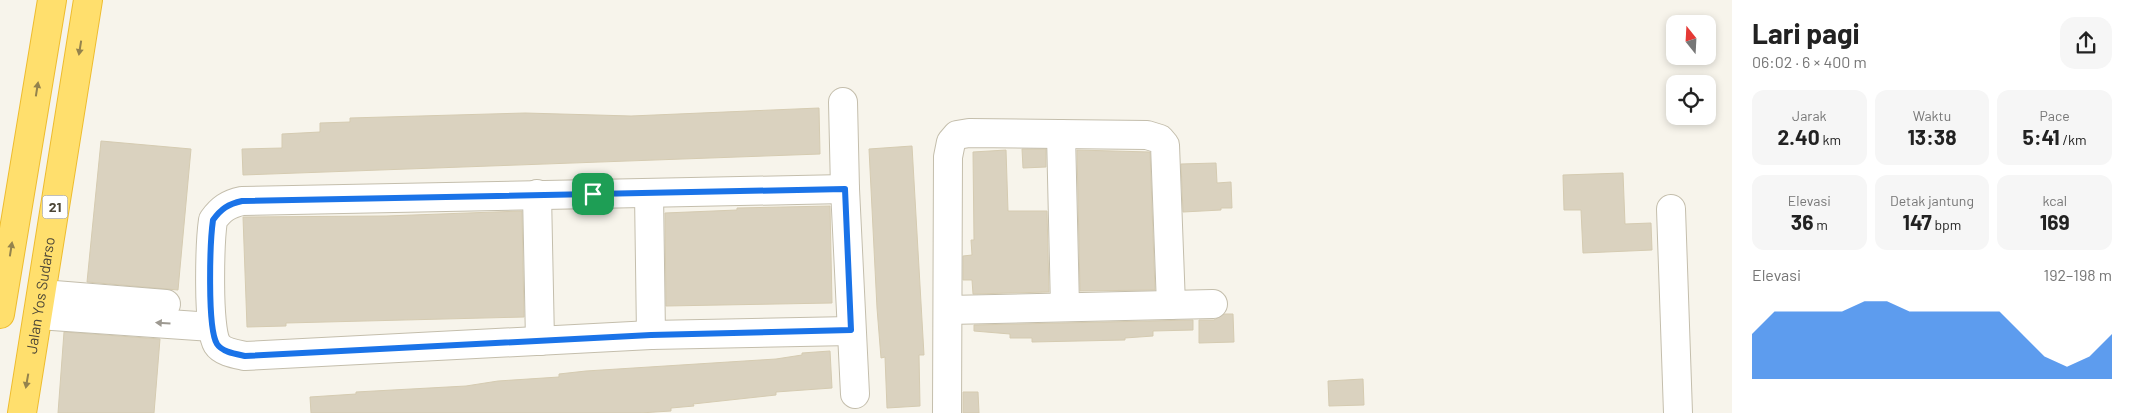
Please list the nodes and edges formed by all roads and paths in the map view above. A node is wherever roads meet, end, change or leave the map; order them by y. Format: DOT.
graph roads {
  1 [pos="52,0"];
  2 [pos="88,0"];
  3 [pos="843,102"];
  4 [pos="1061,134"];
  5 [pos="845,189"];
  6 [pos="537,194"];
  7 [pos="649,194"];
  8 [pos="1671,210"];
  9 [pos="40,304"];
  10 [pos="1213,304"];
  11 [pos="1171,305"];
  12 [pos="1065,307"];
  13 [pos="948,310"];
  14 [pos="0,314"];
  15 [pos="212,317"];
  16 [pos="851,330"];
  17 [pos="651,335"];
  18 [pos="540,341"];
  19 [pos="855,394"];
  20 [pos="22,413"];
  21 [pos="947,413"];
  22 [pos="1678,413"];
  14 -- 1 [label="highway, 21, one-way"];
  2 -- 9 [label="highway, Jalan Yos Sudarso / 21, one-way"];
  3 -- 5 [label="street"];
  4 -- 11 [label="street"];
  4 -- 12 [label="street"];
  4 -- 13 [label="street"];
  5 -- 7 [label="street"];
  5 -- 16 [label="street"];
  6 -- 7 [label="street"];
  6 -- 15 [label="street"];
  6 -- 18 [label="street"];
  7 -- 17 [label="street"];
  8 -- 22 [label="street"];
  9 -- 15 [label="street"];
  9 -- 20 [label="highway, Jalan Yos Sudarso / 21, one-way"];
  10 -- 11 [label="street"];
  11 -- 12 [label="street"];
  12 -- 13 [label="street"];
  13 -- 21 [label="street"];
  15 -- 18 [label="street"];
  16 -- 17 [label="street"];
  16 -- 19 [label="street"];
  17 -- 18 [label="street"];
}
